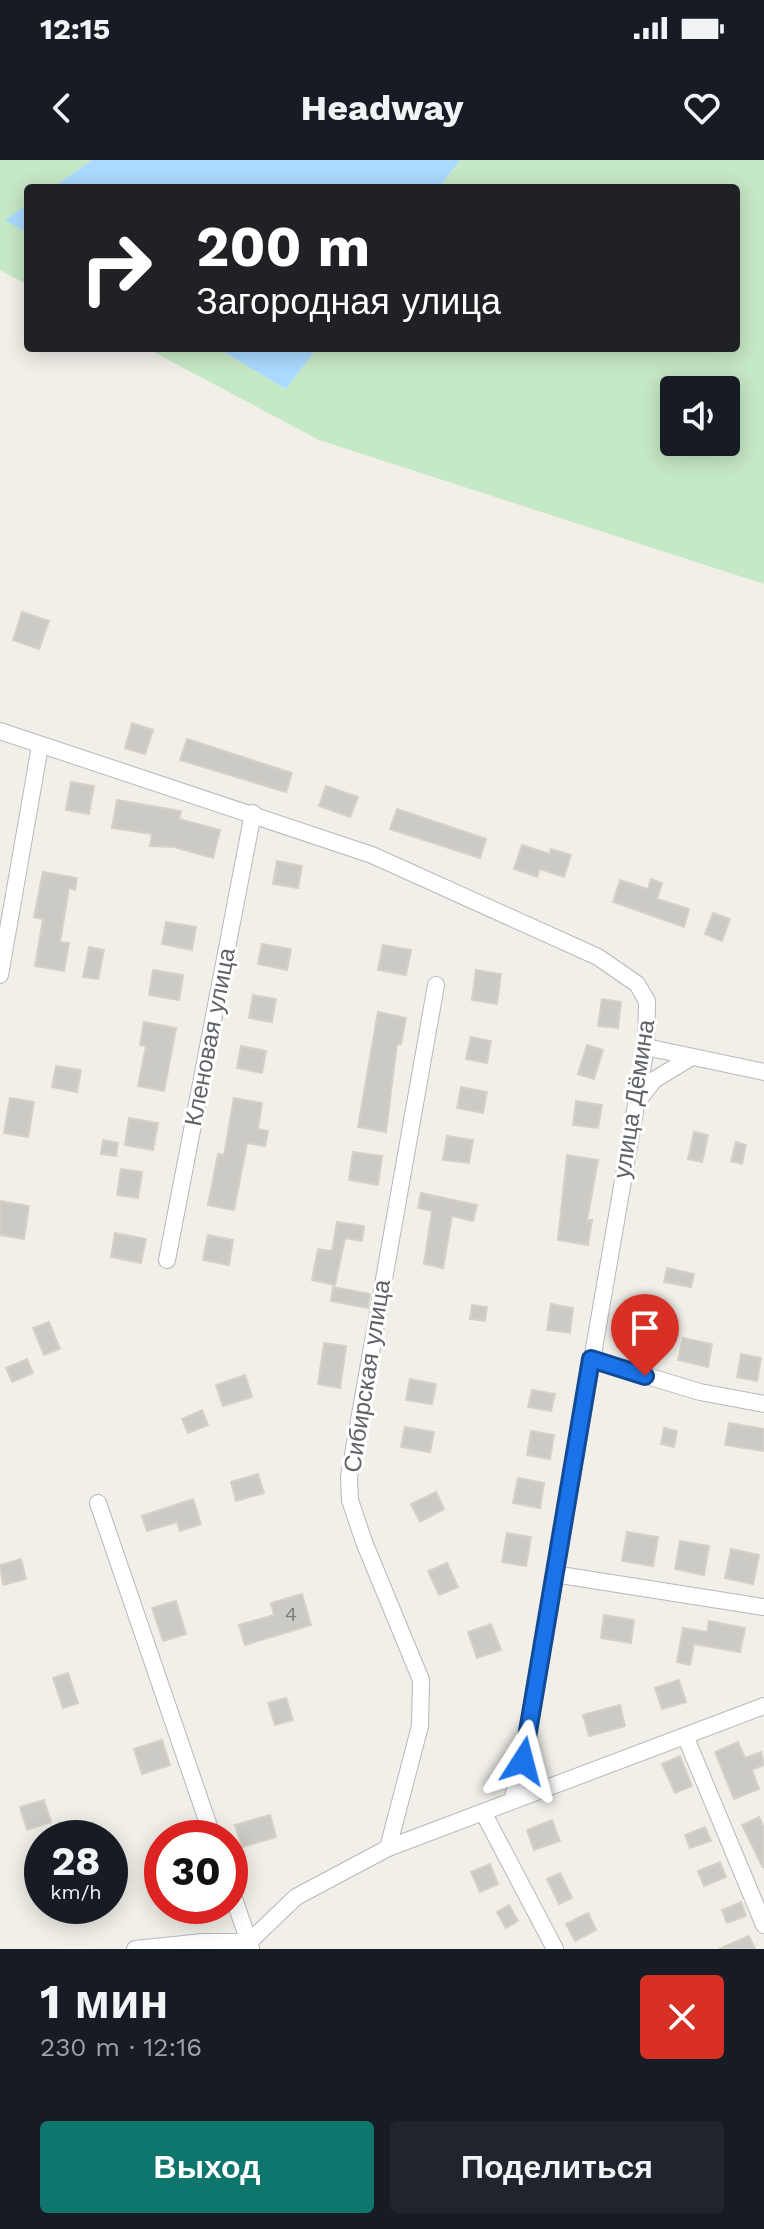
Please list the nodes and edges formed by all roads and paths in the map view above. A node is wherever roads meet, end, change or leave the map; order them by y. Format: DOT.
graph roads {
  1 [pos="0,731"];
  2 [pos="40,746"];
  3 [pos="253,813"];
  4 [pos="0,975"];
  5 [pos="436,985"];
  6 [pos="646,1047"];
  7 [pos="690,1058"];
  8 [pos="764,1072"];
  9 [pos="636,1103"];
  10 [pos="167,1260"];
  11 [pos="591,1359"];
  12 [pos="764,1404"];
  13 [pos="98,1503"];
  14 [pos="554,1574"];
  15 [pos="764,1607"];
  16 [pos="764,1706"];
  17 [pos="686,1738"];
  18 [pos="512,1800"];
  19 [pos="483,1812"];
  20 [pos="207,1820"];
  21 [pos="388,1848"];
  22 [pos="243,1924"];
  23 [pos="764,1925"];
  24 [pos="250,1946"];
  25 [pos="135,1949"];
  26 [pos="555,1949"];
  1 -- 2 [label="street, улица Дёмина"];
  2 -- 3 [label="street, улица Дёмина"];
  2 -- 4 [label="street"];
  3 -- 6 [label="street, улица Дёмина"];
  3 -- 10 [label="street, Кленовая улица"];
  5 -- 21 [label="street, Сибирская улица"];
  6 -- 7 [label="street"];
  6 -- 9 [label="street, улица Дёмина"];
  7 -- 8 [label="street"];
  7 -- 9 [label="street"];
  9 -- 11 [label="street, улица Дёмина"];
  11 -- 12 [label="street"];
  11 -- 14 [label="street, улица Дёмина"];
  13 -- 20 [label="street"];
  14 -- 15 [label="street"];
  14 -- 18 [label="street, улица Дёмина"];
  16 -- 17 [label="street"];
  17 -- 18 [label="street"];
  17 -- 23 [label="street"];
  18 -- 19 [label="street"];
  19 -- 21 [label="street"];
  19 -- 26 [label="street"];
  21 -- 24 [label="street"];
  22 -- 24 [label="street"];
  24 -- 25 [label="street"];
}
